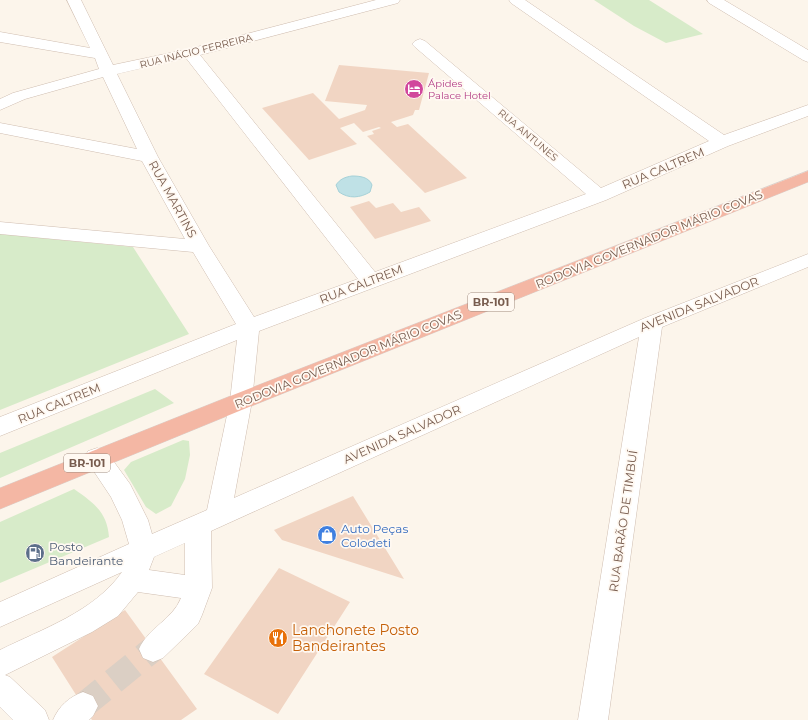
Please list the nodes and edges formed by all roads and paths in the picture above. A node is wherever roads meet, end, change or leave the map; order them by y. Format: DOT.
graph roads {
  1 [pos="74,0"];
  2 [pos="393,0"];
  3 [pos="516,0"];
  4 [pos="714,0"];
  5 [pos="0,37"];
  6 [pos="420,44"];
  7 [pos="190,53"];
  8 [pos="101,54"];
  9 [pos="808,57"];
  10 [pos="108,71"];
  11 [pos="0,105"];
  12 [pos="808,110"];
  13 [pos="0,128"];
  14 [pos="722,142"];
  15 [pos="149,157"];
  16 [pos="808,176"];
  17 [pos="599,196"];
  18 [pos="0,228"];
  19 [pos="199,246"];
  20 [pos="808,260"];
  21 [pos="370,280"];
  22 [pos="652,323"];
  23 [pos="249,327"];
  24 [pos="241,401"];
  25 [pos="0,427"];
  26 [pos="97,458"];
  27 [pos="0,499"];
  28 [pos="208,520"];
  29 [pos="144,549"];
  30 [pos="132,580"];
  31 [pos="199,588"];
  32 [pos="0,614"];
  33 [pos="153,649"];
  34 [pos="0,664"];
  35 [pos="0,687"];
  36 [pos="34,720"];
  37 [pos="594,720"];
  1 -- 8 [label="street, RUA MARTINS"];
  2 -- 7 [label="street, RUA INÁCIO FERREIRA"];
  3 -- 14 [label="street, RUA CALTREM"];
  4 -- 9 [label="street"];
  5 -- 8 [label="street"];
  6 -- 17 [label="street, RUA ANTUNES"];
  7 -- 10 [label="street, RUA INÁCIO FERREIRA"];
  7 -- 21 [label="street"];
  8 -- 10 [label="street, RUA MARTINS"];
  10 -- 11 [label="street, RUA INÁCIO FERREIRA"];
  10 -- 15 [label="street, RUA MARTINS"];
  12 -- 14 [label="street, RUA CALTREM"];
  13 -- 15 [label="street"];
  14 -- 17 [label="street, RUA CALTREM"];
  15 -- 19 [label="street, RUA MARTINS"];
  16 -- 24 [label="highway, RODOVIA GOVERNADOR MÁRIO COVAS / BR-101"];
  17 -- 21 [label="street, RUA CALTREM"];
  18 -- 19 [label="street"];
  19 -- 23 [label="street, RUA MARTINS"];
  20 -- 22 [label="street, AVENIDA SALVADOR"];
  21 -- 23 [label="street, RUA CALTREM"];
  22 -- 28 [label="street, AVENIDA SALVADOR"];
  22 -- 37 [label="street, RUA BARÃO DE TIMBUÍ"];
  23 -- 24 [label="street"];
  23 -- 25 [label="street, RUA CALTREM"];
  24 -- 26 [label="highway, RODOVIA GOVERNADOR MÁRIO COVAS / BR-101"];
  24 -- 28 [label="street"];
  26 -- 27 [label="highway, RODOVIA GOVERNADOR MÁRIO COVAS / BR-101"];
  26 -- 29 [label="street"];
  28 -- 29 [label="street, AVENIDA SALVADOR"];
  28 -- 31 [label="street"];
  29 -- 30 [label="street"];
  29 -- 32 [label="street, AVENIDA SALVADOR"];
  30 -- 31 [label="street"];
  30 -- 34 [label="street"];
  31 -- 33 [label="street"];
  35 -- 36 [label="street"];
}
